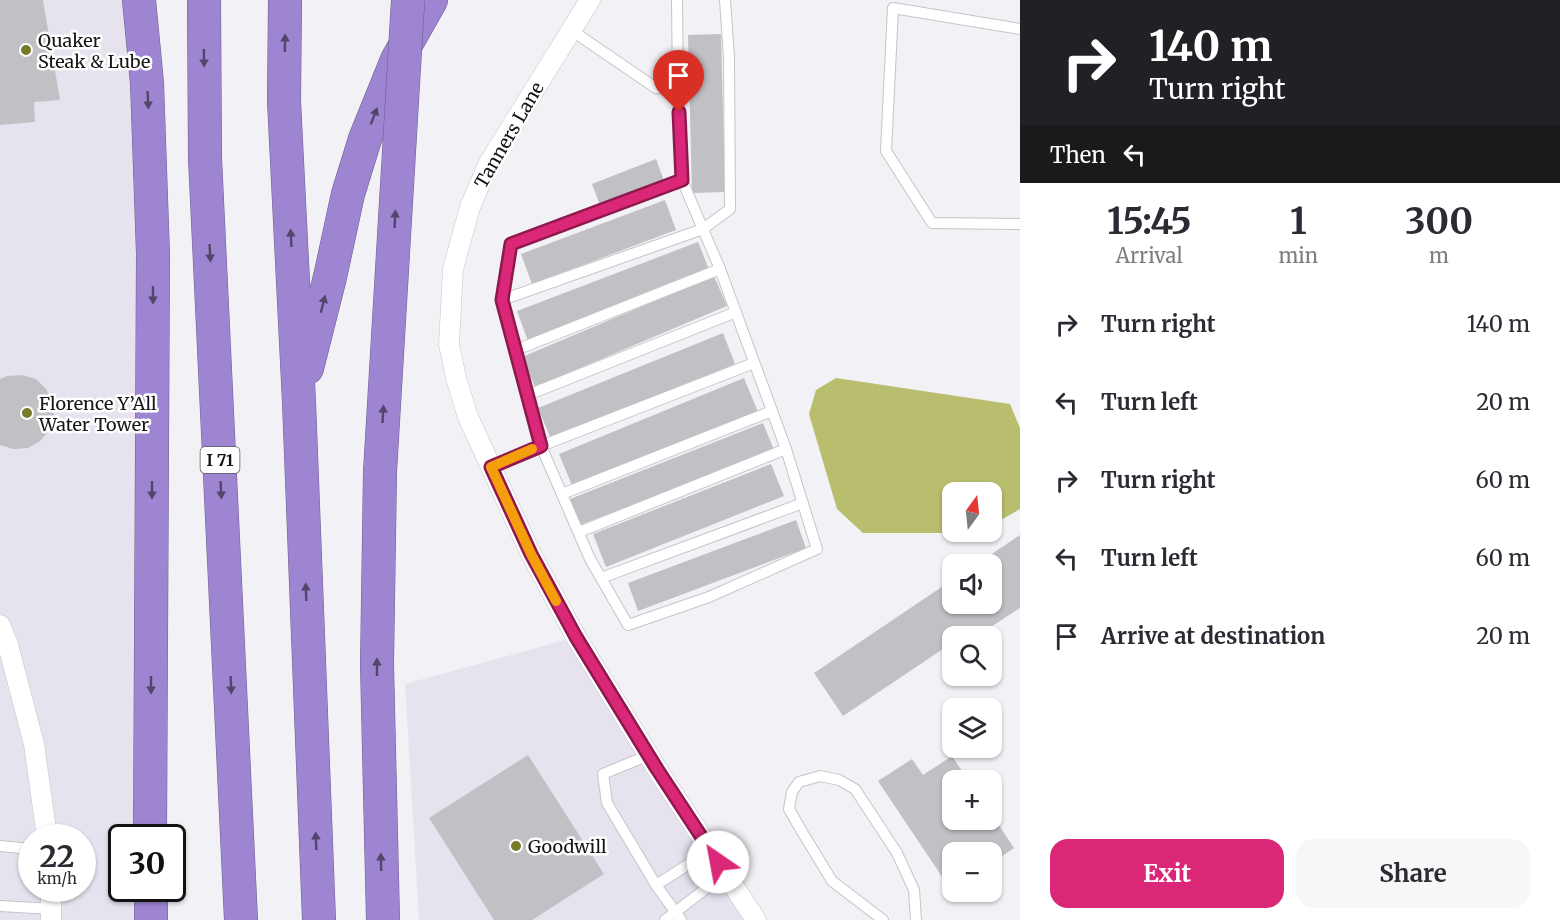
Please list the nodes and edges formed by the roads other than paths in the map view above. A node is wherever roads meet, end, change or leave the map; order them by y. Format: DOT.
graph roads {
  1 [pos="139,0"];
  2 [pos="204,0"];
  3 [pos="285,0"];
  4 [pos="408,0"];
  5 [pos="431,0"];
  6 [pos="590,0"];
  7 [pos="677,0"];
  8 [pos="725,0"];
  9 [pos="894,4"];
  10 [pos="1020,29"];
  11 [pos="572,30"];
  12 [pos="678,89"];
  13 [pos="682,180"];
  14 [pos="1020,224"];
  15 [pos="703,229"];
  16 [pos="720,269"];
  17 [pos="502,300"];
  18 [pos="736,312"];
  19 [pos="516,350"];
  20 [pos="754,363"];
  21 [pos="528,395"];
  22 [pos="298,402"];
  23 [pos="772,411"];
  24 [pos="541,446"];
  25 [pos="786,449"];
  26 [pos="491,467"];
  27 [pos="562,495"];
  28 [pos="803,503"];
  29 [pos="579,532"];
  30 [pos="601,578"];
  31 [pos="0,625"];
  32 [pos="649,755"];
  33 [pos="45,824"];
  34 [pos="150,824"];
  35 [pos="0,846"];
  36 [pos="18,848"];
  37 [pos="711,850"];
  38 [pos="725,874"];
  39 [pos="656,885"];
  40 [pos="151,902"];
  41 [pos="0,906"];
  42 [pos="52,915"];
  43 [pos="679,916"];
  44 [pos="151,920"];
  45 [pos="241,920"];
  46 [pos="319,920"];
  47 [pos="383,920"];
  48 [pos="665,920"];
  49 [pos="756,920"];
  50 [pos="883,920"];
  51 [pos="916,920"];
  1 -- 34 [label="highway, one-way"];
  2 -- 45 [label="highway, I 71, one-way"];
  22 -- 3 [label="highway, one-way"];
  47 -- 4 [label="highway, one-way, bridge"];
  22 -- 5 [label="highway, one-way"];
  6 -- 11 [label="street, Tanners Lane"];
  7 -- 12 [label="lane"];
  8 -- 15 [label="lane"];
  9 -- 10 [label="lane"];
  9 -- 14 [label="lane"];
  11 -- 12 [label="lane"];
  11 -- 26 [label="street, Tanners Lane"];
  12 -- 13 [label="lane"];
  13 -- 15 [label="lane"];
  13 -- 17 [label="lane"];
  15 -- 16 [label="lane"];
  15 -- 17 [label="lane"];
  16 -- 18 [label="lane"];
  16 -- 19 [label="lane"];
  17 -- 19 [label="lane"];
  18 -- 20 [label="lane"];
  18 -- 21 [label="lane"];
  19 -- 21 [label="lane"];
  20 -- 23 [label="lane"];
  20 -- 24 [label="lane"];
  21 -- 24 [label="lane"];
  46 -- 22 [label="highway, one-way"];
  23 -- 25 [label="lane"];
  23 -- 27 [label="lane"];
  24 -- 26 [label="lane"];
  24 -- 27 [label="lane"];
  25 -- 28 [label="lane"];
  25 -- 29 [label="lane"];
  26 -- 32 [label="street, Tanners Lane"];
  27 -- 29 [label="lane"];
  28 -- 30 [label="lane"];
  28 -- 30 [label="lane"];
  29 -- 30 [label="lane"];
  31 -- 33 [label="street"];
  32 -- 37 [label="street, Tanners Lane"];
  32 -- 39 [label="lane"];
  35 -- 36 [label="lane"];
  37 -- 38 [label="street, Tanners Lane"];
  37 -- 39 [label="lane"];
  38 -- 43 [label="lane"];
  38 -- 49 [label="street, Tanners Lane"];
  39 -- 43 [label="lane"];
  40 -- 44 [label="highway"];
  41 -- 42 [label="lane"];
  43 -- 48 [label="lane"];
  50 -- 51 [label="lane"];
}
